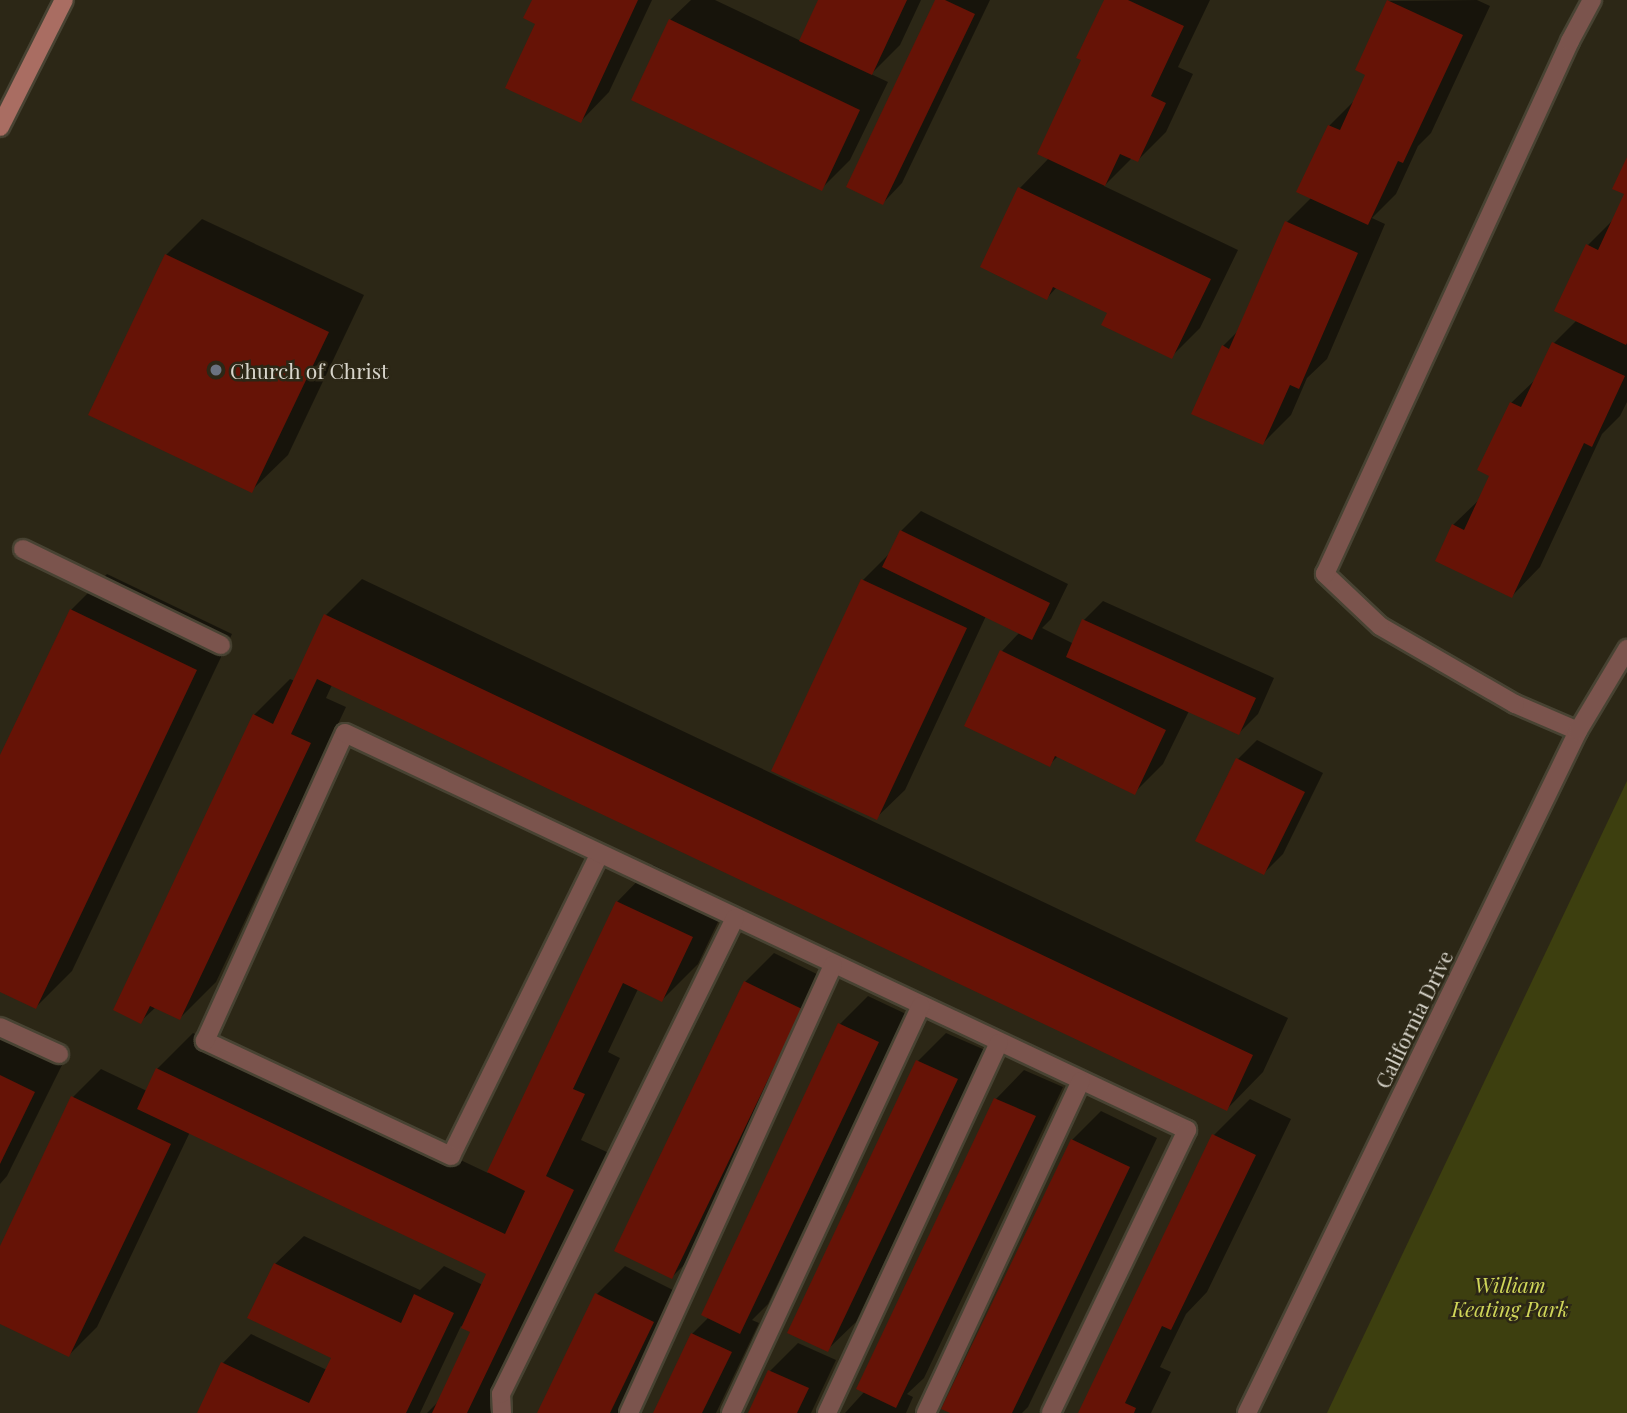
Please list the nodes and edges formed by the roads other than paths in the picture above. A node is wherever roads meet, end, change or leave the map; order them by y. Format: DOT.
graph roads {
  1 [pos="64,0"];
  2 [pos="1592,0"];
  3 [pos="0,128"];
  4 [pos="23,549"];
  5 [pos="222,645"];
  6 [pos="1627,649"];
  7 [pos="1578,732"];
  8 [pos="598,855"];
  9 [pos="735,918"];
  10 [pos="833,965"];
  11 [pos="921,1006"];
  12 [pos="0,1027"];
  13 [pos="999,1043"];
  14 [pos="59,1054"];
  15 [pos="1081,1081"];
  16 [pos="502,1413"];
  17 [pos="629,1413"];
  18 [pos="731,1413"];
  19 [pos="827,1413"];
  20 [pos="926,1413"];
  21 [pos="1051,1413"];
  22 [pos="1247,1413"];
  1 -- 3 [label="main road"];
  2 -- 7 [label="street"];
  4 -- 5 [label="street"];
  6 -- 7 [label="street, California Drive"];
  7 -- 22 [label="street, California Drive"];
  8 -- 8 [label="street"];
  8 -- 9 [label="street"];
  9 -- 10 [label="street"];
  9 -- 16 [label="street"];
  10 -- 11 [label="street"];
  10 -- 17 [label="street"];
  11 -- 13 [label="street"];
  11 -- 18 [label="street"];
  12 -- 14 [label="street"];
  13 -- 15 [label="street"];
  13 -- 19 [label="street"];
  15 -- 20 [label="street"];
  15 -- 21 [label="street"];
}
